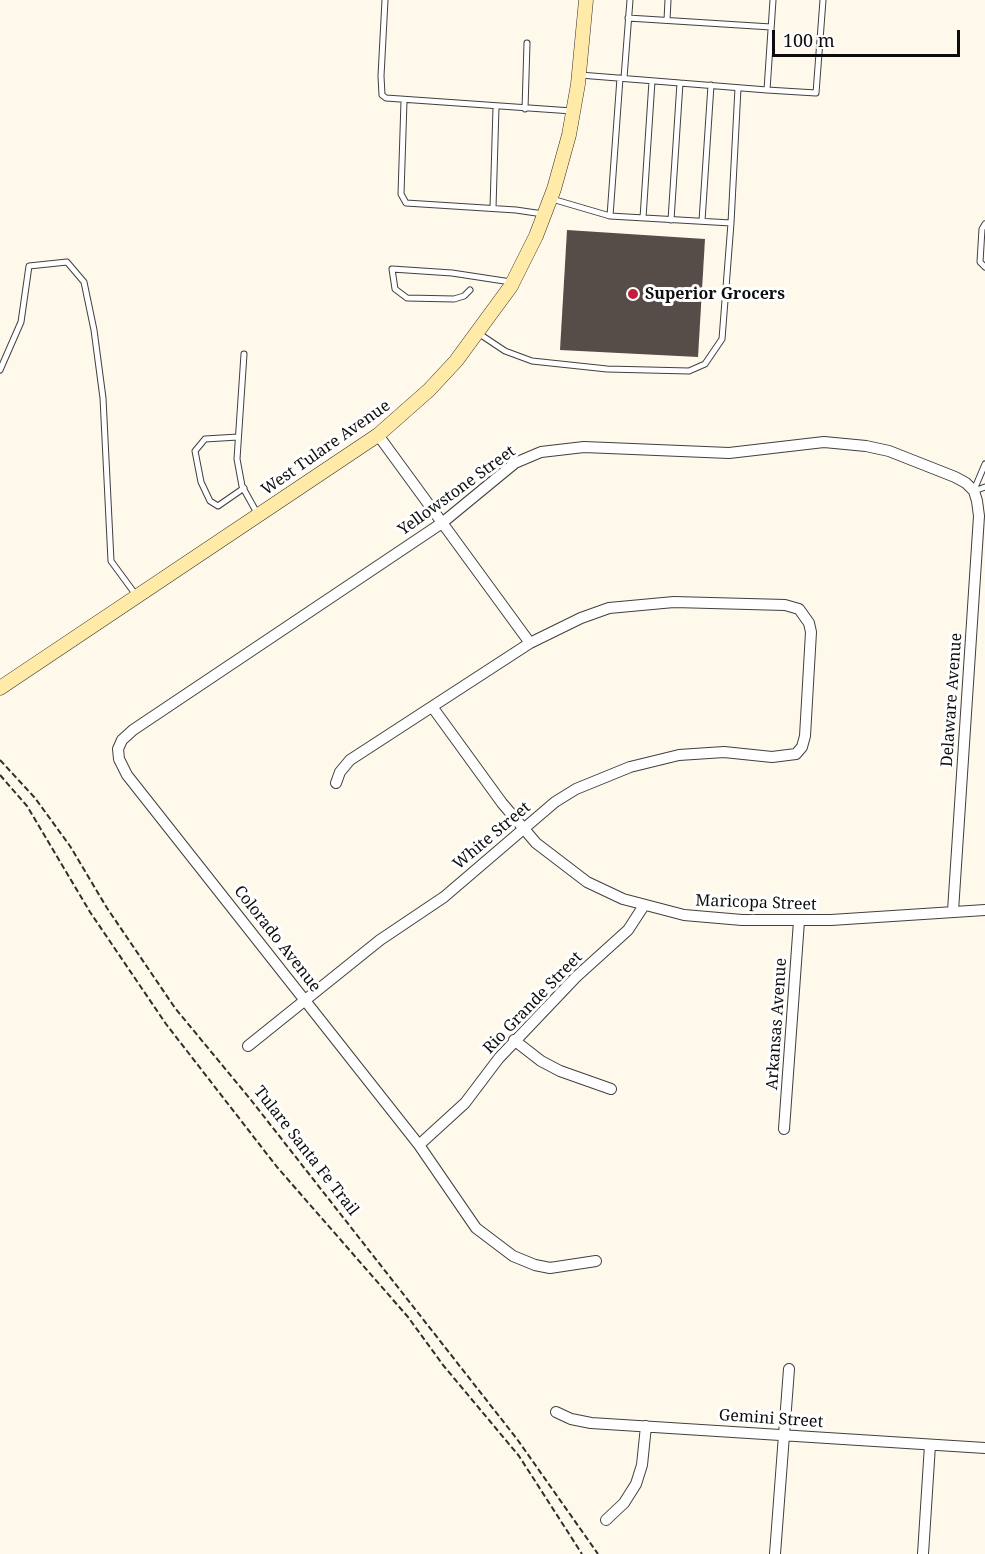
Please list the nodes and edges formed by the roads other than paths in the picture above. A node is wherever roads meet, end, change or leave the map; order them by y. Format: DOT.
graph roads {
  1 [pos="385,0"];
  2 [pos="586,0"];
  3 [pos="630,0"];
  4 [pos="668,0"];
  5 [pos="772,0"];
  6 [pos="823,0"];
  7 [pos="628,18"];
  8 [pos="666,20"];
  9 [pos="771,27"];
  10 [pos="527,43"];
  11 [pos="579,75"];
  12 [pos="622,78"];
  13 [pos="652,81"];
  14 [pos="680,83"];
  15 [pos="711,85"];
  16 [pos="738,87"];
  17 [pos="766,90"];
  18 [pos="404,101"];
  19 [pos="496,107"];
  20 [pos="525,109"];
  21 [pos="573,111"];
  22 [pos="550,199"];
  23 [pos="493,208"];
  24 [pos="544,214"];
  25 [pos="610,216"];
  26 [pos="643,218"];
  27 [pos="671,220"];
  28 [pos="702,221"];
  29 [pos="731,223"];
  30 [pos="985,224"];
  31 [pos="985,267"];
  32 [pos="513,283"];
  33 [pos="470,290"];
  34 [pos="478,333"];
  35 [pos="243,354"];
  36 [pos="0,370"];
  37 [pos="378,435"];
  38 [pos="238,436"];
  39 [pos="985,464"];
  40 [pos="244,488"];
  41 [pos="985,488"];
  42 [pos="974,491"];
  43 [pos="258,515"];
  44 [pos="442,523"];
  45 [pos="137,596"];
  46 [pos="530,644"];
  47 [pos="0,688"];
  48 [pos="433,708"];
  49 [pos="118,749"];
  50 [pos="336,783"];
  51 [pos="524,829"];
  52 [pos="643,907"];
  53 [pos="985,910"];
  54 [pos="952,911"];
  55 [pos="799,921"];
  56 [pos="305,999"];
  57 [pos="514,1040"];
  58 [pos="248,1046"];
  59 [pos="611,1089"];
  60 [pos="784,1129"];
  61 [pos="419,1145"];
  62 [pos="596,1262"];
  63 [pos="789,1369"];
  64 [pos="556,1413"];
  65 [pos="646,1426"];
  66 [pos="783,1434"];
  67 [pos="930,1445"];
  68 [pos="985,1448"];
  69 [pos="606,1520"];
  70 [pos="775,1554"];
  71 [pos="923,1554"];
  1 -- 18 [label="lane"];
  2 -- 11 [label="main road, West Tulare Avenue"];
  3 -- 7 [label="lane"];
  4 -- 8 [label="lane"];
  5 -- 9 [label="lane"];
  6 -- 17 [label="lane"];
  7 -- 8 [label="lane"];
  7 -- 12 [label="lane"];
  8 -- 9 [label="lane"];
  9 -- 17 [label="lane"];
  10 -- 20 [label="lane"];
  11 -- 12 [label="lane"];
  11 -- 21 [label="main road, West Tulare Avenue"];
  12 -- 13 [label="lane"];
  12 -- 25 [label="lane"];
  13 -- 14 [label="lane"];
  13 -- 26 [label="lane"];
  14 -- 15 [label="lane"];
  14 -- 27 [label="lane"];
  15 -- 16 [label="lane"];
  15 -- 28 [label="lane"];
  16 -- 17 [label="lane"];
  16 -- 29 [label="lane"];
  18 -- 19 [label="lane"];
  18 -- 23 [label="lane"];
  19 -- 20 [label="lane"];
  19 -- 23 [label="lane"];
  20 -- 21 [label="lane"];
  21 -- 22 [label="main road, West Tulare Avenue"];
  22 -- 24 [label="main road, West Tulare Avenue"];
  22 -- 25 [label="lane"];
  23 -- 24 [label="lane"];
  24 -- 32 [label="main road, West Tulare Avenue"];
  25 -- 26 [label="lane"];
  26 -- 27 [label="lane"];
  27 -- 28 [label="lane"];
  28 -- 29 [label="lane"];
  29 -- 34 [label="lane"];
  30 -- 31 [label="lane"];
  32 -- 33 [label="lane"];
  32 -- 34 [label="main road, West Tulare Avenue"];
  34 -- 37 [label="main road, West Tulare Avenue"];
  35 -- 38 [label="lane"];
  36 -- 45 [label="lane"];
  37 -- 43 [label="main road, West Tulare Avenue"];
  37 -- 44 [label="street"];
  38 -- 40 [label="lane"];
  38 -- 40 [label="lane"];
  39 -- 42 [label="lane"];
  40 -- 43 [label="lane"];
  41 -- 42 [label="lane"];
  42 -- 44 [label="street, Yellowstone Street"];
  42 -- 54 [label="street, Delaware Avenue"];
  43 -- 45 [label="main road, West Tulare Avenue"];
  44 -- 46 [label="street"];
  44 -- 49 [label="street, Yellowstone Street"];
  45 -- 47 [label="main road, West Tulare Avenue"];
  46 -- 48 [label="street"];
  46 -- 51 [label="street, White Street"];
  48 -- 50 [label="street"];
  48 -- 51 [label="street, Maricopa Street"];
  49 -- 56 [label="street, Colorado Avenue"];
  51 -- 52 [label="street, Maricopa Street"];
  51 -- 56 [label="street, White Street"];
  52 -- 55 [label="street, Maricopa Street"];
  52 -- 57 [label="street, Rio Grande Street"];
  53 -- 54 [label="street, Maricopa Street"];
  54 -- 55 [label="street, Maricopa Street"];
  55 -- 60 [label="street, Arkansas Avenue"];
  56 -- 58 [label="street, White Street"];
  56 -- 61 [label="street, Colorado Avenue"];
  57 -- 59 [label="street"];
  57 -- 61 [label="street, Rio Grande Street"];
  61 -- 62 [label="street, Colorado Avenue"];
  63 -- 66 [label="street"];
  64 -- 65 [label="street, Gemini Street"];
  65 -- 66 [label="street, Gemini Street"];
  65 -- 69 [label="street"];
  66 -- 67 [label="street, Gemini Street"];
  66 -- 70 [label="street"];
  67 -- 68 [label="street, Gemini Street"];
  67 -- 71 [label="street"];
}
